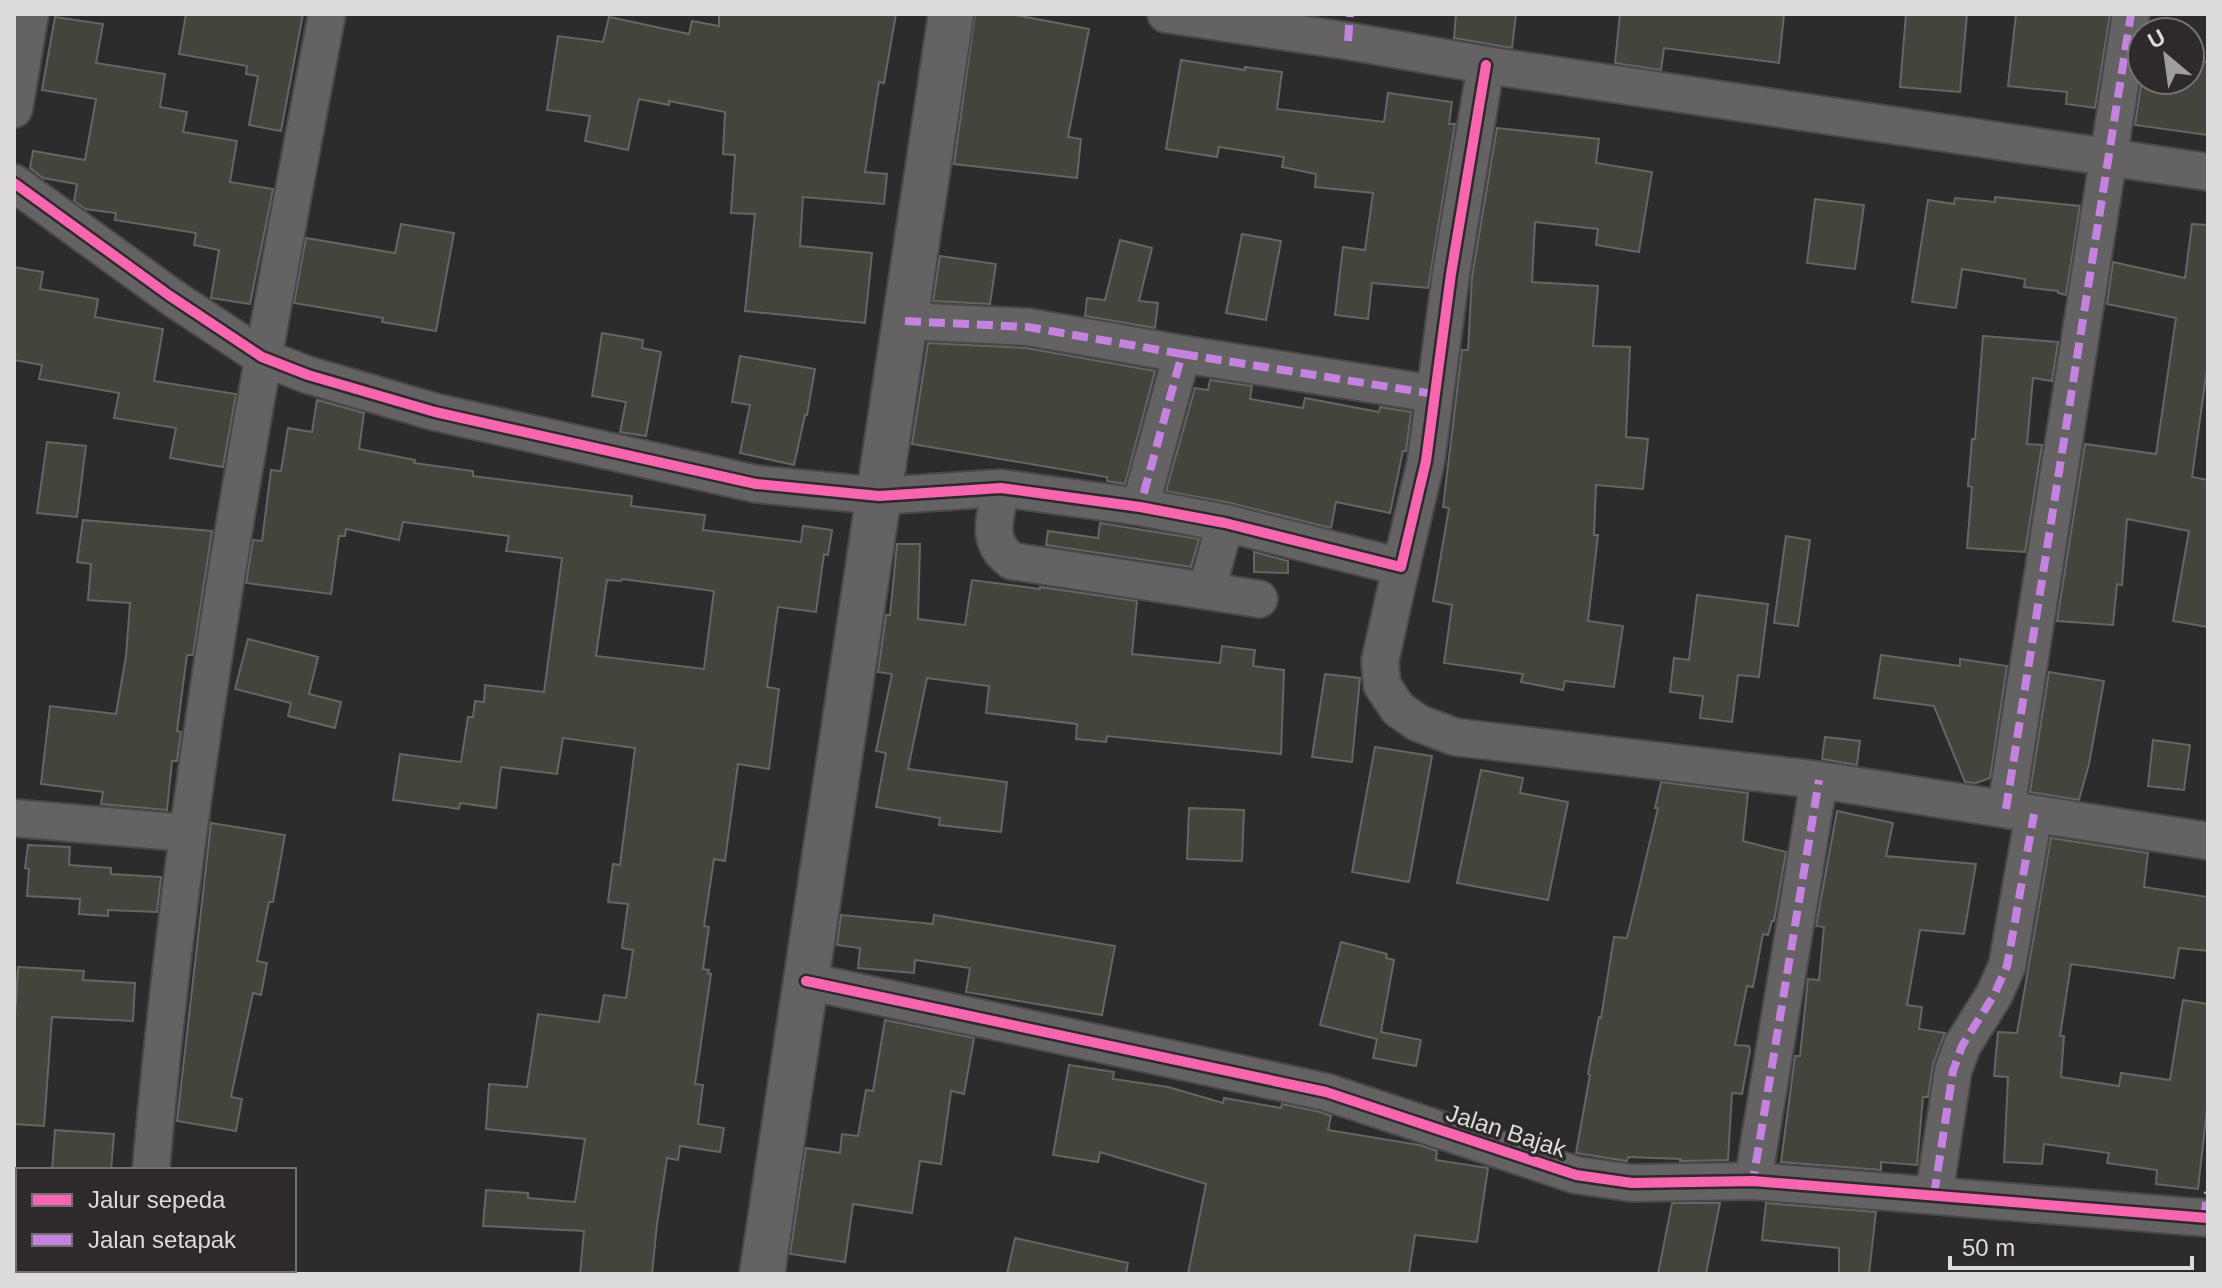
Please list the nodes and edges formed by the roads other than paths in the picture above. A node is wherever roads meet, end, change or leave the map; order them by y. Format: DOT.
graph roads {
  1 [pos="30,14"];
  2 [pos="327,14"];
  3 [pos="951,14"];
  4 [pos="1166,14"];
  5 [pos="2131,14"];
  6 [pos="1349,27"];
  7 [pos="1486,65"];
  8 [pos="14,109"];
  9 [pos="2109,158"];
  10 [pos="2208,172"];
  11 [pos="14,183"];
  12 [pos="905,321"];
  13 [pos="1182,354"];
  14 [pos="262,357"];
  15 [pos="1434,394"];
  16 [pos="1001,488"];
  17 [pos="879,496"];
  18 [pos="1140,507"];
  19 [pos="1225,523"];
  20 [pos="1401,567"];
  21 [pos="1207,590"];
  22 [pos="1259,599"];
  23 [pos="1819,780"];
  24 [pos="2020,812"];
  25 [pos="14,818"];
  26 [pos="187,833"];
  27 [pos="2208,841"];
  28 [pos="806,981"];
  29 [pos="151,1168"];
  30 [pos="1753,1181"];
  31 [pos="1934,1195"];
  32 [pos="2207,1209"];
  33 [pos="762,1274"];
  1 -- 8 [label="street"];
  2 -- 14 [label="street"];
  3 -- 12 [label="street"];
  4 -- 6 [label="street"];
  5 -- 9 [label="street"];
  6 -- 7 [label="street"];
  7 -- 9 [label="street"];
  7 -- 15 [label="street"];
  9 -- 10 [label="street"];
  9 -- 24 [label="street"];
  11 -- 14 [label="street"];
  12 -- 13 [label="street"];
  12 -- 17 [label="street"];
  13 -- 15 [label="street"];
  13 -- 18 [label="street"];
  14 -- 17 [label="street"];
  14 -- 26 [label="street"];
  15 -- 20 [label="street"];
  16 -- 17 [label="street"];
  16 -- 18 [label="street"];
  16 -- 21 [label="street"];
  17 -- 28 [label="street"];
  18 -- 19 [label="street"];
  19 -- 20 [label="street"];
  19 -- 21 [label="street"];
  20 -- 23 [label="street"];
  21 -- 22 [label="street"];
  23 -- 24 [label="street"];
  23 -- 30 [label="street"];
  24 -- 27 [label="street"];
  24 -- 31 [label="street"];
  25 -- 26 [label="street"];
  26 -- 29 [label="street"];
  28 -- 30 [label="street, Jalan Bajak"];
  28 -- 33 [label="street"];
  30 -- 31 [label="street, Jalan Bajak"];
  31 -- 32 [label="street, Jalan Bajak"];
}
